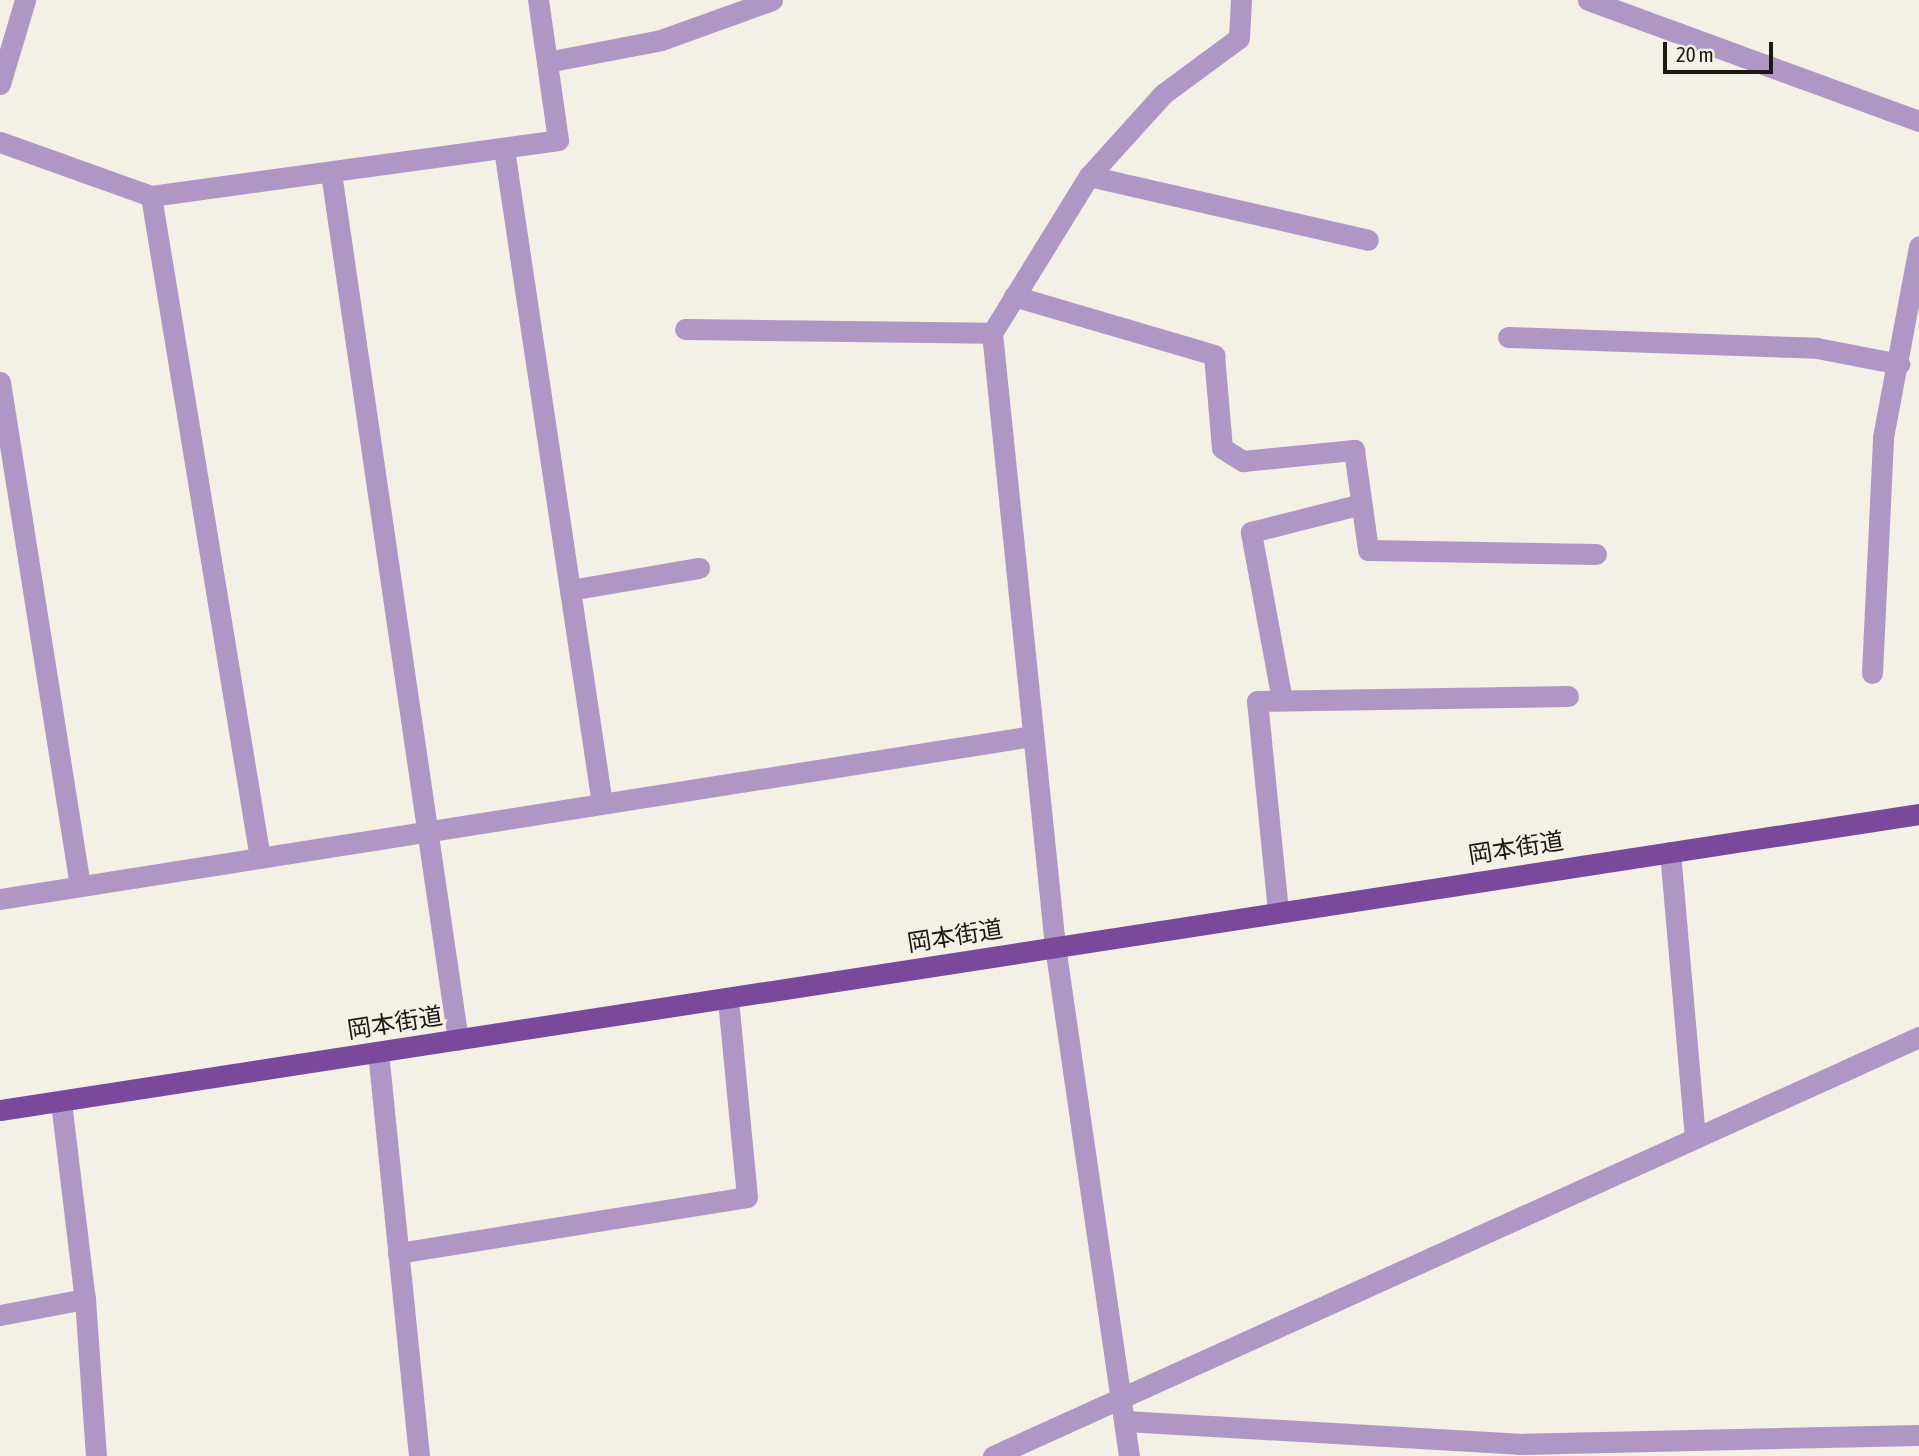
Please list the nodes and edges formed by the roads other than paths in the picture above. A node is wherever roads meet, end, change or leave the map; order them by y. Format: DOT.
graph roads {
  1 [pos="25,0"];
  2 [pos="538,0"];
  3 [pos="772,0"];
  4 [pos="1241,0"];
  5 [pos="1588,0"];
  6 [pos="1617,5"];
  7 [pos="547,62"];
  8 [pos="0,84"];
  9 [pos="1919,121"];
  10 [pos="0,142"];
  11 [pos="504,149"];
  12 [pos="331,173"];
  13 [pos="1089,176"];
  14 [pos="151,195"];
  15 [pos="1368,240"];
  16 [pos="1919,246"];
  17 [pos="1014,296"];
  18 [pos="685,329"];
  19 [pos="992,333"];
  20 [pos="1508,337"];
  21 [pos="1899,364"];
  22 [pos="0,382"];
  23 [pos="1362,504"];
  24 [pos="1596,554"];
  25 [pos="699,568"];
  26 [pos="570,590"];
  27 [pos="1872,673"];
  28 [pos="1568,696"];
  29 [pos="1282,700"];
  30 [pos="1033,736"];
  31 [pos="602,804"];
  32 [pos="1919,814"];
  33 [pos="429,831"];
  34 [pos="1670,852"];
  35 [pos="260,858"];
  36 [pos="79,886"];
  37 [pos="0,899"];
  38 [pos="1278,911"];
  39 [pos="1055,946"];
  40 [pos="728,1000"];
  41 [pos="1919,1037"];
  42 [pos="458,1040"];
  43 [pos="378,1052"];
  44 [pos="61,1101"];
  45 [pos="0,1110"];
  46 [pos="1695,1138"];
  47 [pos="398,1253"];
  48 [pos="85,1299"];
  49 [pos="0,1315"];
  50 [pos="1119,1398"];
  51 [pos="1125,1422"];
  52 [pos="1919,1435"];
  53 [pos="96,1456"];
  54 [pos="419,1456"];
  55 [pos="993,1456"];
  56 [pos="1129,1456"];
  1 -- 8 [label="street"];
  2 -- 7 [label="street"];
  3 -- 7 [label="street"];
  4 -- 13 [label="street"];
  5 -- 6 [label="street"];
  6 -- 9 [label="street"];
  7 -- 11 [label="street"];
  10 -- 14 [label="street"];
  11 -- 12 [label="street"];
  11 -- 26 [label="street"];
  12 -- 14 [label="street"];
  12 -- 33 [label="street"];
  13 -- 15 [label="street"];
  13 -- 17 [label="street"];
  14 -- 35 [label="street"];
  16 -- 21 [label="street"];
  17 -- 19 [label="street"];
  17 -- 23 [label="street"];
  18 -- 19 [label="street"];
  19 -- 30 [label="street"];
  20 -- 21 [label="street"];
  21 -- 27 [label="street"];
  22 -- 36 [label="street"];
  23 -- 24 [label="street"];
  23 -- 29 [label="street"];
  25 -- 26 [label="street"];
  26 -- 31 [label="street"];
  28 -- 29 [label="street"];
  29 -- 38 [label="street"];
  30 -- 31 [label="street"];
  30 -- 39 [label="street"];
  31 -- 33 [label="street"];
  32 -- 34 [label="main road, 岡本街道"];
  33 -- 35 [label="street"];
  33 -- 42 [label="street"];
  34 -- 38 [label="main road, 岡本街道"];
  34 -- 46 [label="street"];
  35 -- 36 [label="street"];
  36 -- 37 [label="street"];
  38 -- 39 [label="main road, 岡本街道"];
  39 -- 40 [label="main road, 岡本街道"];
  39 -- 50 [label="street"];
  40 -- 42 [label="main road, 岡本街道"];
  40 -- 47 [label="street"];
  41 -- 46 [label="street"];
  42 -- 43 [label="main road, 岡本街道"];
  43 -- 44 [label="main road, 岡本街道"];
  43 -- 47 [label="street"];
  44 -- 45 [label="main road, 岡本街道"];
  44 -- 48 [label="street"];
  46 -- 50 [label="street"];
  47 -- 54 [label="street"];
  48 -- 49 [label="street"];
  48 -- 53 [label="street"];
  50 -- 51 [label="street"];
  50 -- 55 [label="street"];
  51 -- 52 [label="street"];
  51 -- 56 [label="street"];
}
